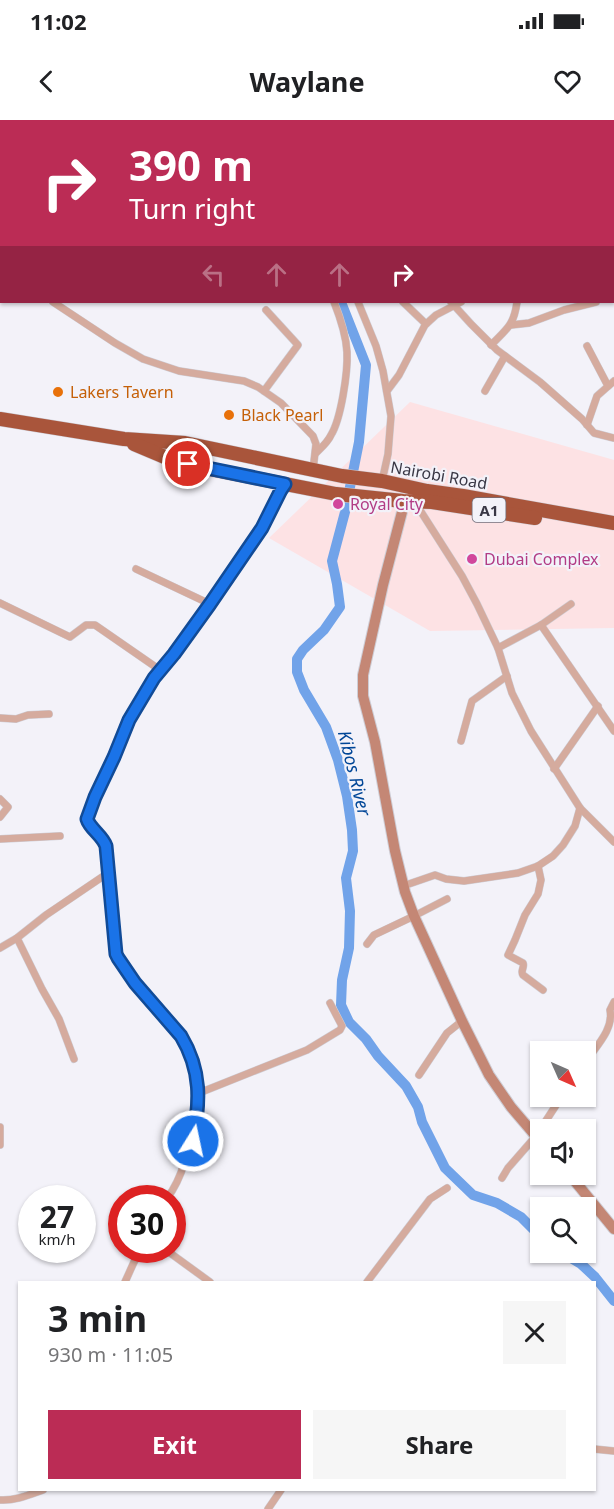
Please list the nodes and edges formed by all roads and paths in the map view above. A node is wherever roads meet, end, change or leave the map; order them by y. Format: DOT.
graph roads {
  1 [pos="0,216"];
  2 [pos="0,227"];
  3 [pos="58,303"];
  4 [pos="334,303"];
  5 [pos="358,303"];
  6 [pos="404,303"];
  7 [pos="455,303"];
  8 [pos="517,303"];
  9 [pos="592,303"];
  10 [pos="266,310"];
  11 [pos="426,324"];
  12 [pos="511,325"];
  13 [pos="491,345"];
  14 [pos="587,346"];
  15 [pos="505,356"];
  16 [pos="611,384"];
  17 [pos="264,391"];
  18 [pos="387,391"];
  19 [pos="485,391"];
  20 [pos="0,419"];
  21 [pos="587,425"];
  22 [pos="614,438"];
  23 [pos="124,439"];
  24 [pos="193,445"];
  25 [pos="316,453"];
  26 [pos="188,464"];
  27 [pos="313,470"];
  28 [pos="382,481"];
  29 [pos="285,484"];
  30 [pos="403,501"];
  31 [pos="418,507"];
  32 [pos="614,523"];
  33 [pos="614,531"];
  34 [pos="136,569"];
  35 [pos="0,603"];
  36 [pos="210,604"];
  37 [pos="571,604"];
  38 [pos="542,625"];
  39 [pos="498,648"];
  40 [pos="160,670"];
  41 [pos="507,676"];
  42 [pos="598,706"];
  43 [pos="49,714"];
  44 [pos="0,718"];
  45 [pos="614,731"];
  46 [pos="461,741"];
  47 [pos="554,769"];
  48 [pos="0,799"];
  49 [pos="580,808"];
  50 [pos="0,817"];
  51 [pos="60,836"];
  52 [pos="0,839"];
  53 [pos="614,842"];
  54 [pos="538,866"];
  55 [pos="108,873"];
  56 [pos="403,886"];
  57 [pos="447,899"];
  58 [pos="414,916"];
  59 [pos="17,938"];
  60 [pos="367,944"];
  61 [pos="0,948"];
  62 [pos="543,990"];
  63 [pos="614,1002"];
  64 [pos="330,1003"];
  65 [pos="462,1021"];
  66 [pos="596,1047"];
  67 [pos="74,1059"];
  68 [pos="419,1075"];
  69 [pos="199,1093"];
  70 [pos="0,1127"];
  71 [pos="530,1129"];
  72 [pos="0,1145"];
  73 [pos="530,1146"];
  74 [pos="502,1178"];
  75 [pos="175,1185"];
  76 [pos="578,1185"];
  77 [pos="447,1188"];
  78 [pos="614,1229"];
  79 [pos="134,1263"];
  80 [pos="184,1263"];
  81 [pos="125,1281"];
  82 [pos="209,1281"];
  83 [pos="368,1281"];
  84 [pos="596,1449"];
  85 [pos="614,1451"];
  86 [pos="39,1491"];
  87 [pos="281,1491"];
  88 [pos="0,1500"];
  89 [pos="9,1500"];
  90 [pos="7,1509"];
  91 [pos="268,1509"];
  1 -- 2 [label="street"];
  3 -- 17 [label="street"];
  4 -- 25 [label="street"];
  5 -- 18 [label="street"];
  6 -- 11 [label="street"];
  7 -- 11 [label="street"];
  7 -- 13 [label="street"];
  8 -- 12 [label="street"];
  9 -- 12 [label="street"];
  10 -- 17 [label="street"];
  11 -- 18 [label="street"];
  12 -- 13 [label="street"];
  13 -- 15 [label="street"];
  14 -- 16 [label="street"];
  15 -- 19 [label="street"];
  15 -- 21 [label="street"];
  16 -- 21 [label="street"];
  17 -- 25 [label="street"];
  18 -- 28 [label="street"];
  20 -- 23 [label="highway, A1"];
  21 -- 22 [label="street"];
  23 -- 24 [label="highway, A1"];
  23 -- 26 [label="highway, A1"];
  24 -- 26 [label="highway"];
  24 -- 27 [label="highway, A1"];
  25 -- 27 [label="street"];
  26 -- 29 [label="highway, A1"];
  27 -- 28 [label="highway, Nairobi Road / A1"];
  28 -- 32 [label="highway, Nairobi Road / A1"];
  29 -- 30 [label="highway, Nairobi Road / A1"];
  29 -- 36 [label="street"];
  30 -- 33 [label="highway, Nairobi Road / A1"];
  30 -- 56 [label="main road"];
  31 -- 39 [label="street"];
  34 -- 36 [label="street"];
  35 -- 40 [label="street"];
  36 -- 40 [label="street"];
  37 -- 38 [label="street"];
  38 -- 39 [label="street"];
  38 -- 42 [label="street"];
  39 -- 41 [label="street"];
  40 -- 55 [label="street"];
  41 -- 46 [label="street"];
  41 -- 47 [label="street"];
  42 -- 45 [label="street"];
  42 -- 47 [label="street"];
  43 -- 44 [label="street"];
  47 -- 49 [label="street"];
  48 -- 50 [label="street"];
  49 -- 53 [label="street"];
  49 -- 54 [label="street"];
  51 -- 52 [label="street"];
  54 -- 56 [label="street"];
  54 -- 62 [label="street"];
  55 -- 59 [label="street"];
  55 -- 69 [label="street"];
  56 -- 58 [label="main road"];
  57 -- 58 [label="street"];
  58 -- 60 [label="street"];
  58 -- 65 [label="main road"];
  59 -- 61 [label="street"];
  59 -- 67 [label="street"];
  63 -- 66 [label="street"];
  64 -- 69 [label="street"];
  65 -- 68 [label="street"];
  65 -- 71 [label="main road"];
  69 -- 75 [label="street"];
  70 -- 72 [label="street"];
  73 -- 74 [label="street"];
  76 -- 78 [label="main road"];
  77 -- 83 [label="street"];
  79 -- 81 [label="street"];
  80 -- 82 [label="street"];
  84 -- 85 [label="street"];
  86 -- 89 [label="street"];
  87 -- 91 [label="street"];
  88 -- 89 [label="street"];
  89 -- 90 [label="street"];
}
